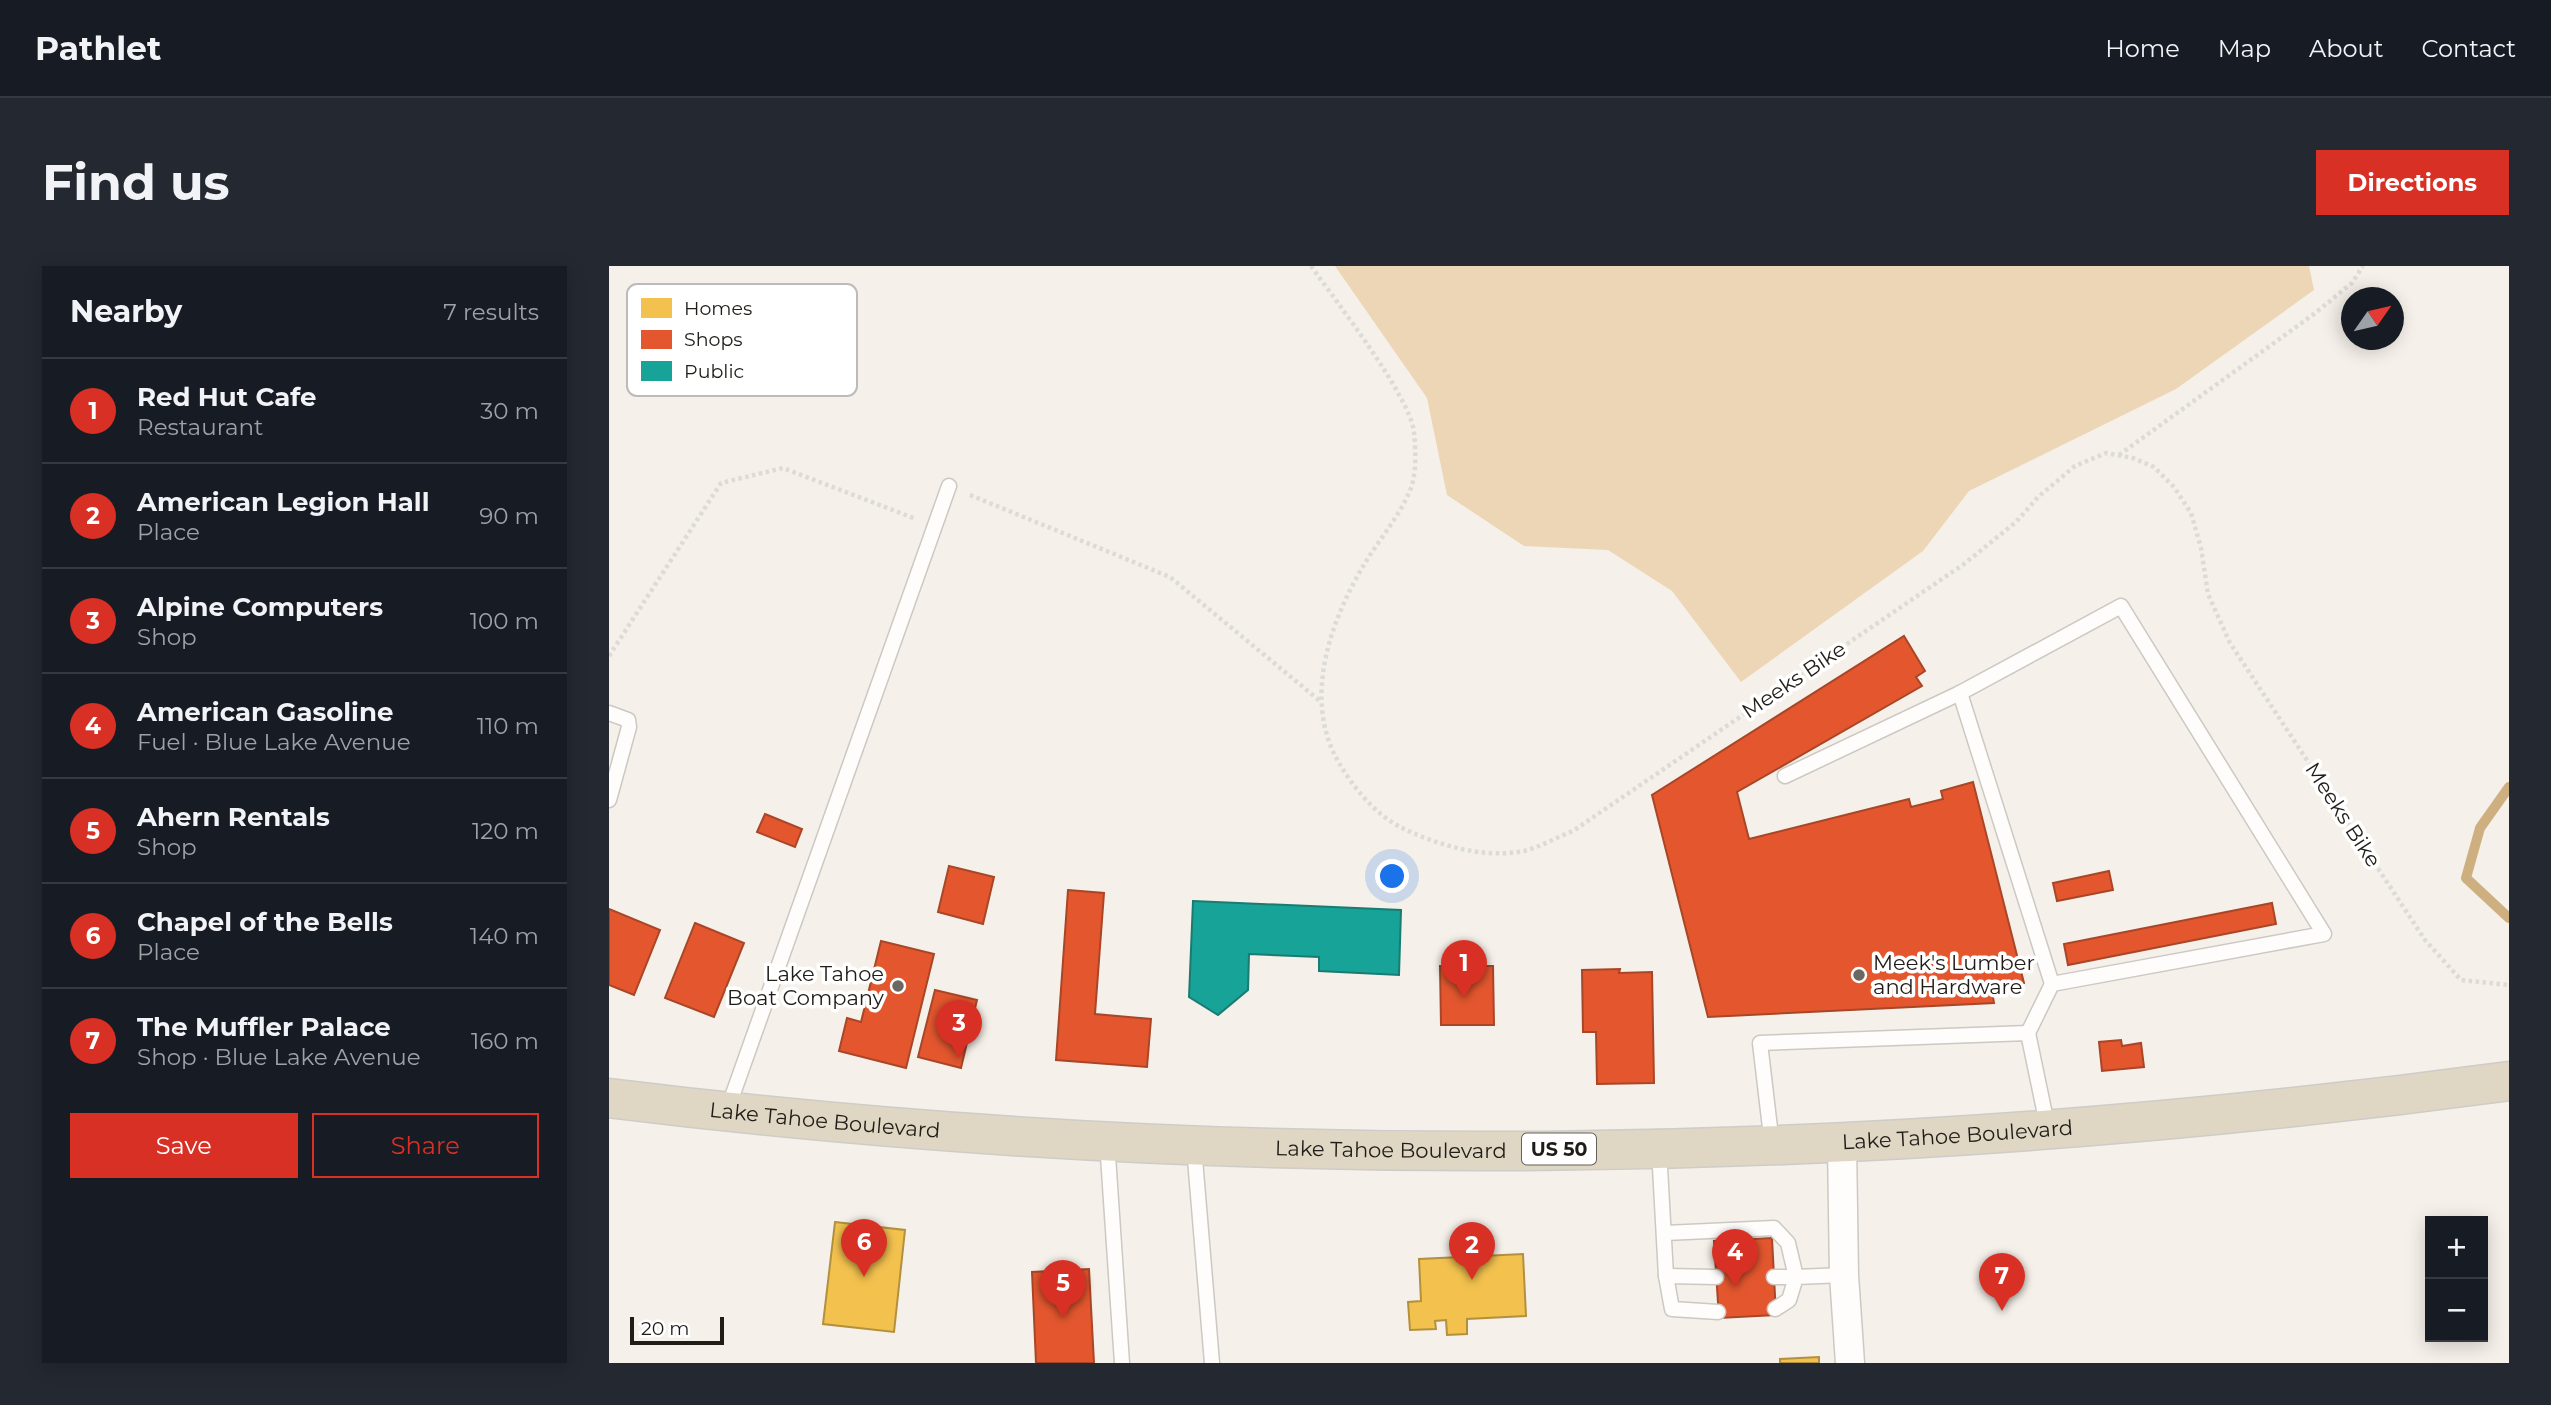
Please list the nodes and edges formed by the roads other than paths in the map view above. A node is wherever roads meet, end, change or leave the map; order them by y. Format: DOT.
graph roads {
  1 [pos="950,486"];
  2 [pos="1960,693"];
  3 [pos="609,713"];
  4 [pos="1785,776"];
  5 [pos="609,800"];
  6 [pos="2052,984"];
  7 [pos="2028,1033"];
  8 [pos="2509,1082"];
  9 [pos="609,1098"];
  10 [pos="726,1113"];
  11 [pos="2048,1129"];
  12 [pos="1107,1141"];
  13 [pos="1842,1144"];
  14 [pos="1194,1145"];
  15 [pos="1772,1146"];
  16 [pos="1659,1147"];
  17 [pos="1665,1233"];
  18 [pos="1844,1275"];
  19 [pos="1666,1276"];
  20 [pos="1716,1276"];
  21 [pos="1774,1277"];
  22 [pos="1796,1277"];
  23 [pos="1775,1309"];
  24 [pos="1718,1312"];
  25 [pos="1122,1363"];
  26 [pos="1212,1363"];
  27 [pos="1850,1363"];
  1 -- 10 [label="lane"];
  2 -- 4 [label="lane"];
  2 -- 6 [label="lane"];
  2 -- 6 [label="lane"];
  3 -- 5 [label="lane"];
  6 -- 7 [label="lane"];
  7 -- 11 [label="lane"];
  7 -- 15 [label="lane"];
  8 -- 11 [label="highway, Lake Tahoe Boulevard / US 50"];
  9 -- 10 [label="highway, Lake Tahoe Boulevard / US 50"];
  10 -- 12 [label="highway, Lake Tahoe Boulevard / US 50"];
  11 -- 13 [label="highway, Lake Tahoe Boulevard / US 50"];
  12 -- 14 [label="highway, Lake Tahoe Boulevard / US 50"];
  12 -- 25 [label="lane"];
  13 -- 15 [label="highway, Lake Tahoe Boulevard / US 50"];
  13 -- 18 [label="street"];
  14 -- 16 [label="highway, Lake Tahoe Boulevard / US 50"];
  14 -- 26 [label="lane"];
  15 -- 16 [label="highway, Lake Tahoe Boulevard / US 50"];
  16 -- 17 [label="lane"];
  17 -- 19 [label="lane"];
  17 -- 22 [label="lane"];
  18 -- 22 [label="lane"];
  18 -- 27 [label="street"];
  19 -- 20 [label="lane"];
  19 -- 24 [label="lane"];
  21 -- 22 [label="lane"];
  22 -- 23 [label="lane"];
}
